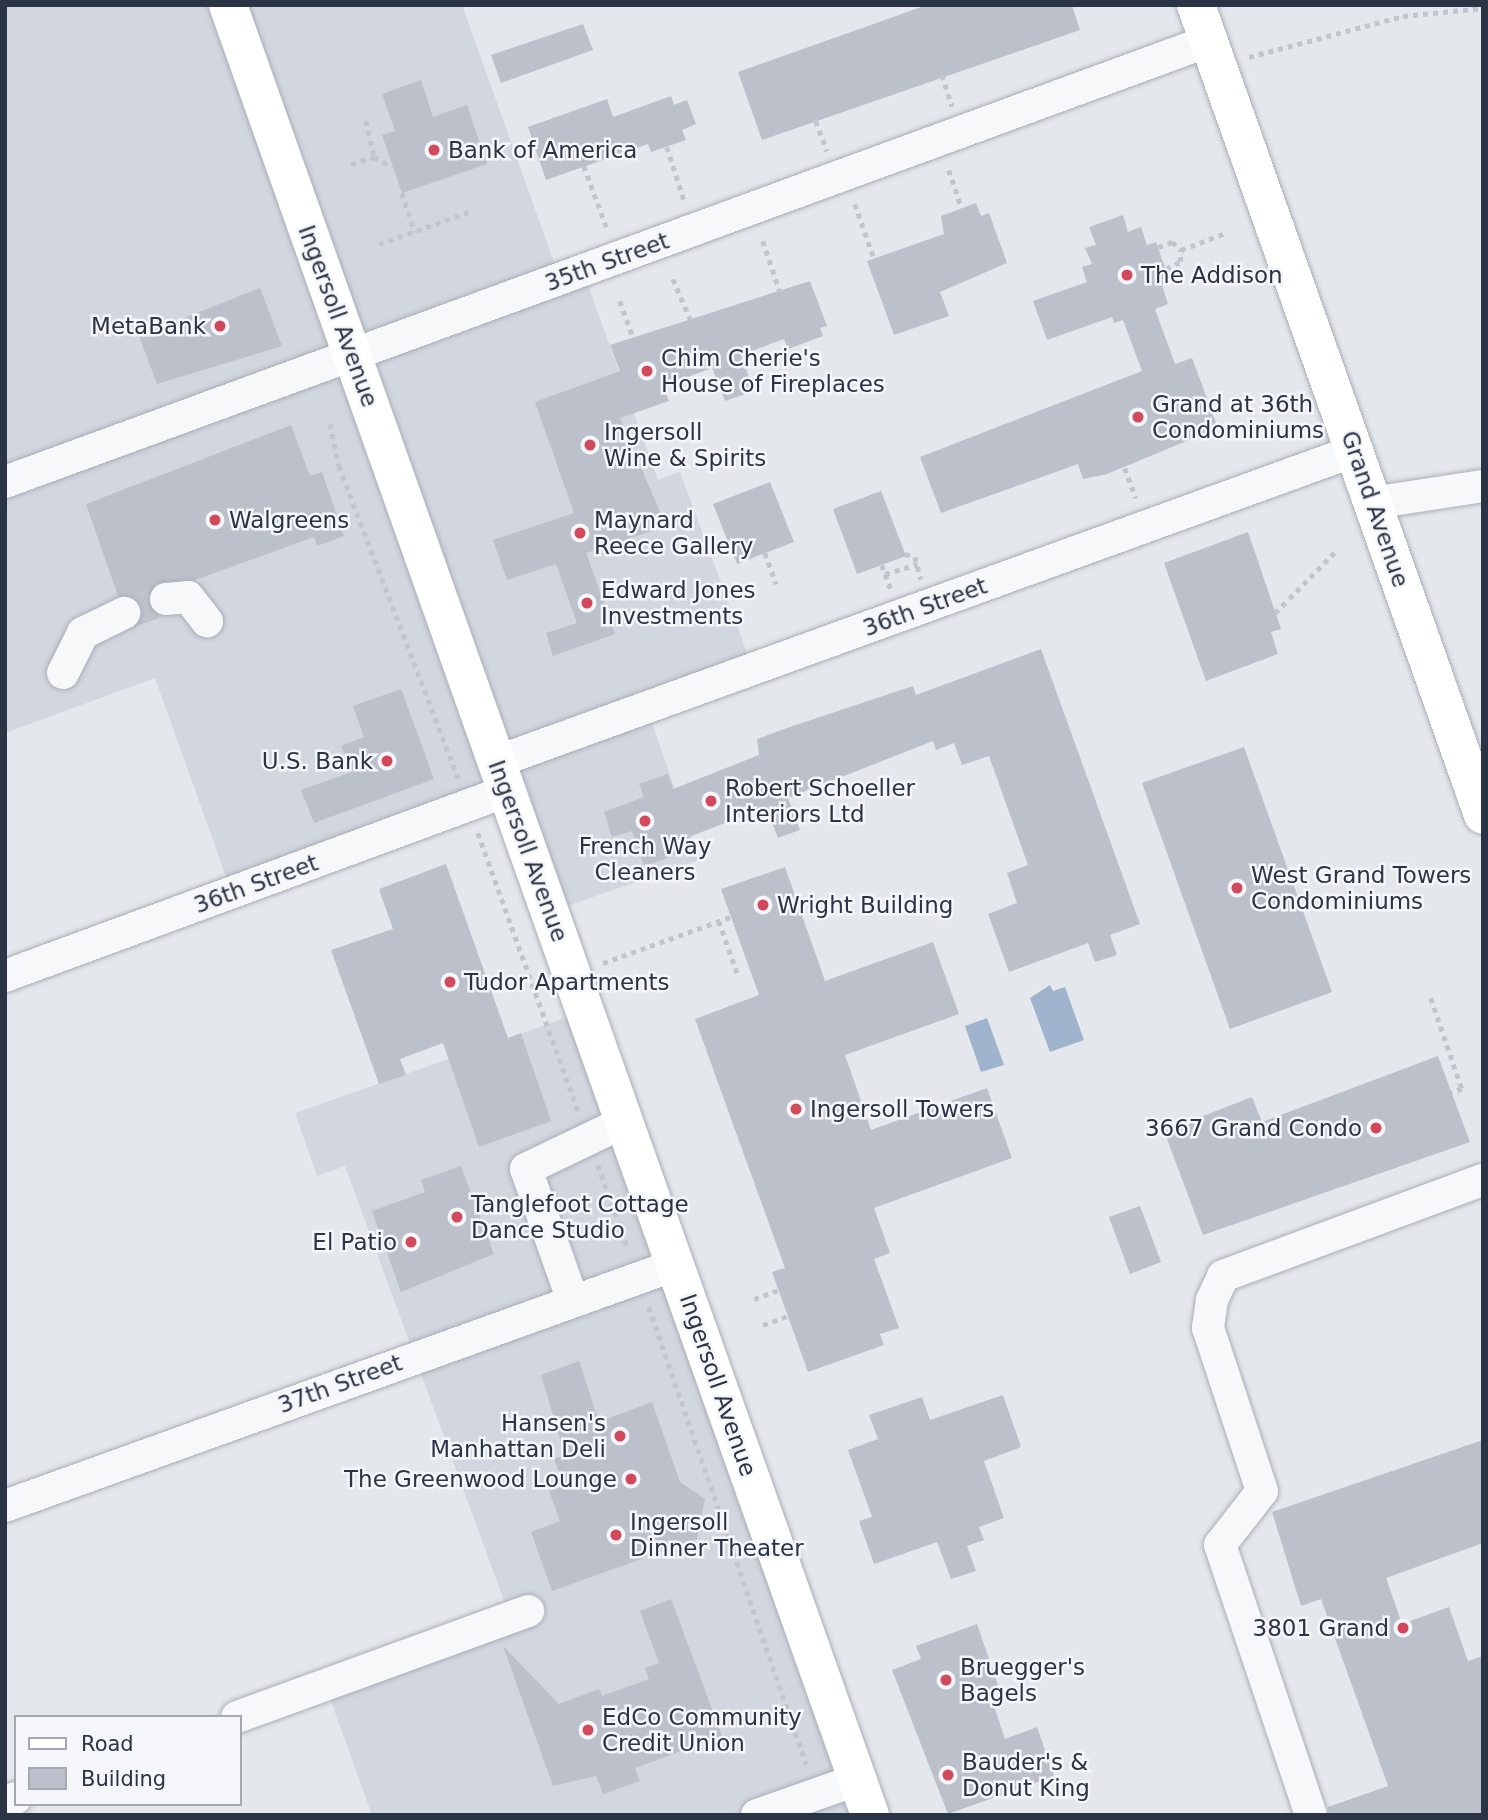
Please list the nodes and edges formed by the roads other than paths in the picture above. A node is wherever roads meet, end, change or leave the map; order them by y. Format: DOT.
graph roads {
  1 [pos="228,5"];
  2 [pos="1196,5"];
  3 [pos="1214,55"];
  4 [pos="352,357"];
  5 [pos="1354,452"];
  6 [pos="5,482"];
  7 [pos="1483,486"];
  8 [pos="1372,503"];
  9 [pos="166,599"];
  10 [pos="124,613"];
  11 [pos="206,621"];
  12 [pos="63,673"];
  13 [pos="501,777"];
  14 [pos="1483,814"];
  15 [pos="5,976"];
  16 [pos="624,1122"];
  17 [pos="1483,1180"];
  18 [pos="675,1265"];
  19 [pos="573,1301"];
  20 [pos="5,1506"];
  21 [pos="528,1611"];
  22 [pos="242,1715"];
  23 [pos="864,1797"];
  24 [pos="757,1815"];
  25 [pos="1311,1815"];
  1 -- 4 [label="main road, Ingersoll Avenue"];
  2 -- 3 [label="main road, Grand Avenue"];
  3 -- 4 [label="street, 35th Street"];
  3 -- 5 [label="main road, Grand Avenue"];
  4 -- 6 [label="street, 35th Street"];
  4 -- 13 [label="main road, Ingersoll Avenue"];
  5 -- 8 [label="main road, Grand Avenue"];
  5 -- 13 [label="street, 36th Street"];
  7 -- 8 [label="street"];
  8 -- 14 [label="main road, Grand Avenue"];
  9 -- 11 [label="street"];
  10 -- 12 [label="street"];
  13 -- 15 [label="street, 36th Street"];
  13 -- 16 [label="main road, Ingersoll Avenue"];
  16 -- 18 [label="main road, Ingersoll Avenue"];
  16 -- 19 [label="street"];
  17 -- 25 [label="street"];
  18 -- 19 [label="street, 37th Street"];
  18 -- 23 [label="main road, Ingersoll Avenue"];
  19 -- 20 [label="street, 37th Street"];
  21 -- 22 [label="street"];
  23 -- 24 [label="street"];
}
